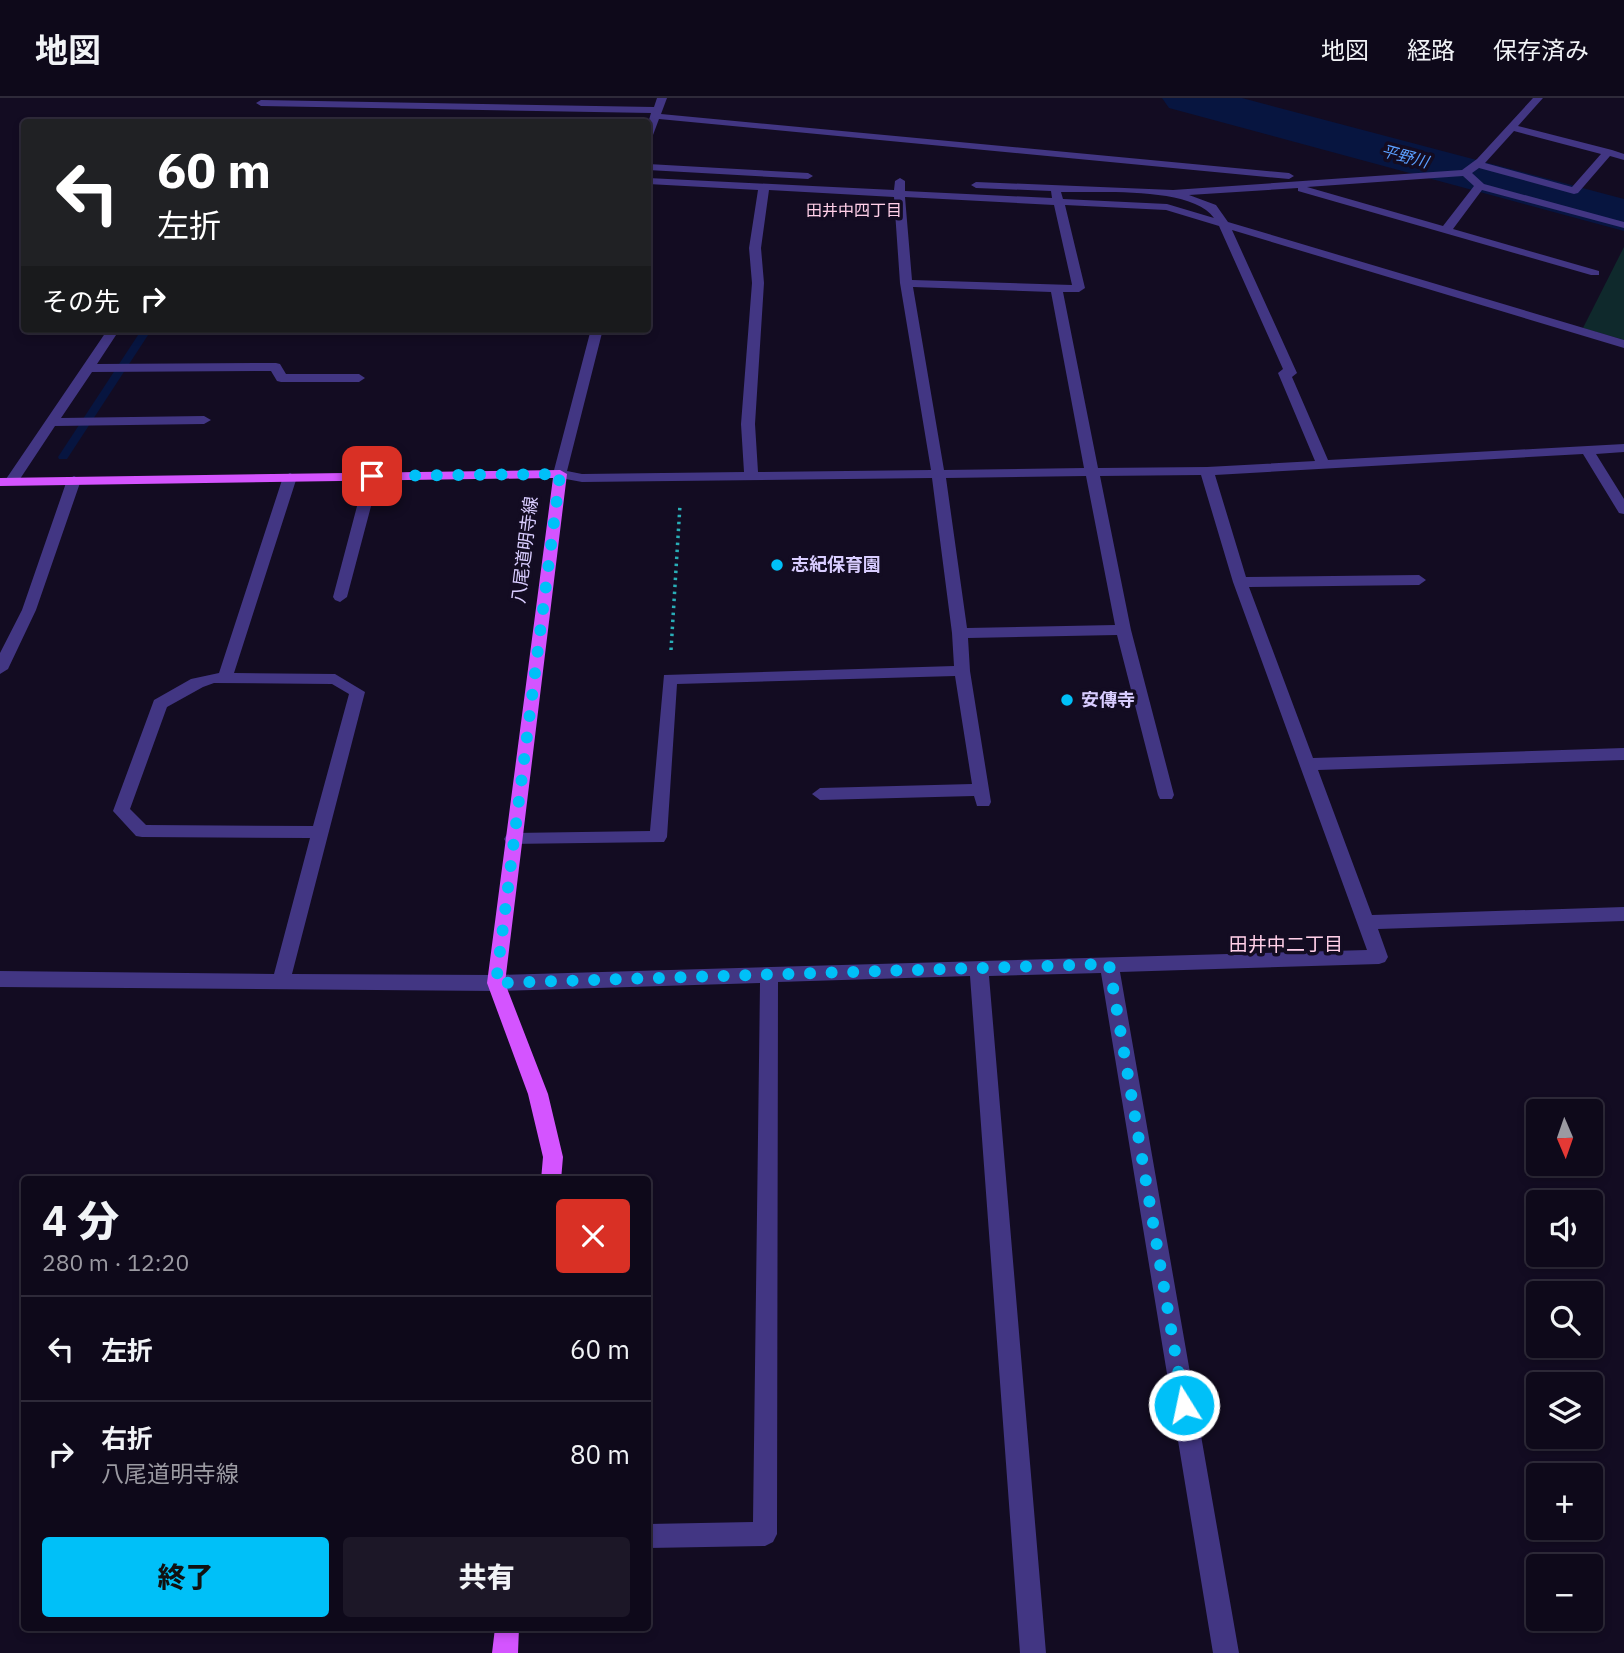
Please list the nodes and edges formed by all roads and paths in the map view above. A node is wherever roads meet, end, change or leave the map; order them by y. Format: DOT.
graph roads {
  1 [pos="662,98"];
  2 [pos="1538,98"];
  3 [pos="302,101"];
  4 [pos="429,102"];
  5 [pos="261,103"];
  6 [pos="656,113"];
  7 [pos="651,127"];
  8 [pos="1511,127"];
  9 [pos="1608,152"];
  10 [pos="1624,157"];
  11 [pos="1477,164"];
  12 [pos="651,167"];
  13 [pos="1465,173"];
  14 [pos="785,175"];
  15 [pos="823,177"];
  16 [pos="651,181"];
  17 [pos="1344,181"];
  18 [pos="758,182"];
  19 [pos="939,183"];
  20 [pos="964,184"];
  21 [pos="895,185"];
  22 [pos="1290,185"];
  23 [pos="1480,186"];
  24 [pos="808,188"];
  25 [pos="1054,188"];
  26 [pos="1172,193"];
  27 [pos="1060,201"];
  28 [pos="1224,224"];
  29 [pos="1624,226"];
  30 [pos="1446,230"];
  31 [pos="1595,273"];
  32 [pos="906,283"];
  33 [pos="1056,289"];
  34 [pos="111,333"];
  35 [pos="596,333"];
  36 [pos="1624,344"];
  37 [pos="88,368"];
  38 [pos="359,377"];
  39 [pos="204,420"];
  40 [pos="52,422"];
  41 [pos="1624,448"];
  42 [pos="1587,450"];
  43 [pos="1323,464"];
  44 [pos="1090,471"];
  45 [pos="1208,471"];
  46 [pos="938,472"];
  47 [pos="560,474"];
  48 [pos="751,475"];
  49 [pos="372,476"];
  50 [pos="290,477"];
  51 [pos="682,477"];
  52 [pos="74,480"];
  53 [pos="6,482"];
  54 [pos="1624,510"];
  55 [pos="1419,580"];
  56 [pos="1240,582"];
  57 [pos="340,597"];
  58 [pos="1123,631"];
  59 [pos="960,633"];
  60 [pos="0,669"];
  61 [pos="962,671"];
  62 [pos="225,678"];
  63 [pos="670,679"];
  64 [pos="1624,754"];
  65 [pos="1306,764"];
  66 [pos="820,794"];
  67 [pos="1166,795"];
  68 [pos="320,832"];
  69 [pos="513,839"];
  70 [pos="1624,914"];
  71 [pos="1367,922"];
  72 [pos="1109,964"];
  73 [pos="979,969"];
  74 [pos="769,975"];
  75 [pos="0,979"];
  76 [pos="282,981"];
  77 [pos="496,983"];
  78 [pos="551,1176"];
  79 [pos="651,1536"];
  80 [pos="507,1631"];
  81 [pos="505,1653"];
  82 [pos="1033,1653"];
  83 [pos="1226,1653"];
  1 -- 6 [label="street"];
  2 -- 8 [label="street"];
  3 -- 4 [label="street"];
  3 -- 5 [label="street"];
  4 -- 6 [label="street"];
  6 -- 7 [label="street"];
  6 -- 17 [label="street"];
  8 -- 9 [label="street"];
  8 -- 11 [label="street"];
  9 -- 10 [label="street"];
  9 -- 11 [label="street"];
  11 -- 13 [label="street"];
  12 -- 18 [label="street"];
  13 -- 17 [label="street"];
  13 -- 23 [label="street"];
  14 -- 15 [label="street"];
  14 -- 18 [label="street"];
  14 -- 24 [label="street"];
  16 -- 18 [label="street"];
  17 -- 22 [label="street"];
  18 -- 24 [label="street"];
  18 -- 48 [label="street"];
  19 -- 21 [label="street"];
  20 -- 25 [label="street"];
  21 -- 24 [label="street"];
  21 -- 27 [label="street"];
  21 -- 32 [label="street"];
  22 -- 26 [label="street"];
  22 -- 30 [label="street"];
  23 -- 29 [label="street"];
  23 -- 30 [label="street"];
  25 -- 26 [label="street"];
  25 -- 27 [label="street"];
  26 -- 28 [label="street"];
  27 -- 28 [label="street"];
  27 -- 33 [label="street"];
  28 -- 36 [label="street"];
  28 -- 43 [label="street"];
  30 -- 31 [label="street"];
  32 -- 33 [label="street"];
  32 -- 46 [label="street"];
  33 -- 44 [label="street"];
  34 -- 37 [label="street"];
  35 -- 47 [label="street"];
  37 -- 38 [label="street"];
  37 -- 40 [label="street"];
  39 -- 40 [label="street"];
  40 -- 53 [label="street"];
  41 -- 42 [label="street"];
  42 -- 43 [label="street"];
  42 -- 54 [label="street"];
  43 -- 45 [label="street"];
  44 -- 45 [label="street"];
  44 -- 46 [label="street"];
  44 -- 58 [label="street"];
  45 -- 56 [label="street"];
  46 -- 48 [label="street"];
  46 -- 59 [label="street"];
  47 -- 49 [label="main road, 八尾道明寺線"];
  47 -- 51 [label="street"];
  47 -- 69 [label="main road, 八尾道明寺線"];
  48 -- 51 [label="street"];
  49 -- 50 [label="main road, 八尾道明寺線"];
  49 -- 57 [label="street"];
  50 -- 52 [label="main road, 八尾道明寺線"];
  50 -- 62 [label="street"];
  51 -- 63 [label="path"];
  52 -- 53 [label="main road, 八尾道明寺線"];
  52 -- 60 [label="street"];
  55 -- 56 [label="street"];
  56 -- 65 [label="street"];
  58 -- 59 [label="street"];
  58 -- 67 [label="street"];
  59 -- 61 [label="street"];
  61 -- 63 [label="street"];
  61 -- 66 [label="street"];
  62 -- 68 [label="street"];
  62 -- 68 [label="street"];
  63 -- 69 [label="street"];
  64 -- 65 [label="street"];
  65 -- 71 [label="street"];
  68 -- 76 [label="street"];
  69 -- 77 [label="main road, 八尾道明寺線"];
  70 -- 71 [label="street"];
  71 -- 72 [label="street"];
  72 -- 73 [label="street"];
  72 -- 83 [label="street"];
  73 -- 74 [label="street"];
  73 -- 82 [label="street"];
  74 -- 77 [label="street"];
  74 -- 79 [label="street"];
  75 -- 76 [label="street"];
  76 -- 77 [label="street"];
  77 -- 78 [label="main road, 八尾道明寺線"];
  80 -- 81 [label="main road"];
}
